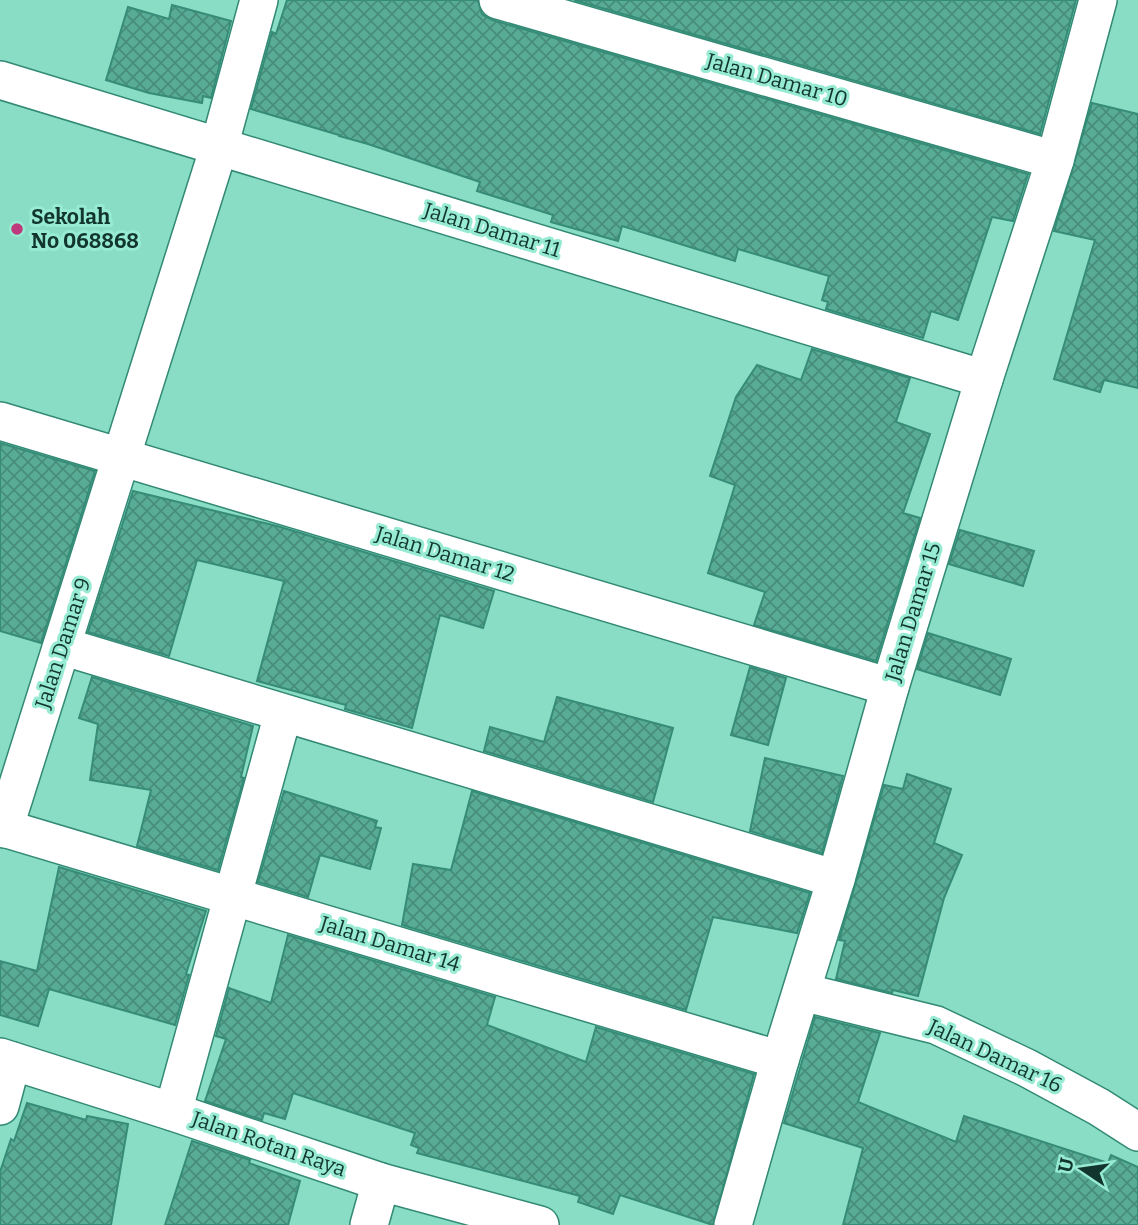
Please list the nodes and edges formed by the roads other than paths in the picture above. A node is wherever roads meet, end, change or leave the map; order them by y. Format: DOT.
graph roads {
  1 [pos="259,0"];
  2 [pos="498,0"];
  3 [pos="1098,0"];
  4 [pos="0,80"];
  5 [pos="219,147"];
  6 [pos="1055,160"];
  7 [pos="984,379"];
  8 [pos="0,421"];
  9 [pos="122,457"];
  10 [pos="62,646"];
  11 [pos="890,687"];
  12 [pos="283,714"];
  13 [pos="2,828"];
  14 [pos="836,879"];
  15 [pos="232,897"];
  16 [pos="802,992"];
  17 [pos="6,1059"];
  18 [pos="780,1060"];
  19 [pos="0,1106"];
  20 [pos="173,1112"];
  21 [pos="1138,1132"];
  22 [pos="381,1182"];
  23 [pos="369,1225"];
  24 [pos="540,1225"];
  25 [pos="733,1225"];
  1 -- 5 [label="street"];
  2 -- 6 [label="street, Jalan Damar 10"];
  3 -- 6 [label="street, Jalan Damar 15"];
  4 -- 5 [label="street, Jalan Damar 11"];
  5 -- 7 [label="street, Jalan Damar 11"];
  5 -- 9 [label="street, Jalan Damar 9"];
  6 -- 7 [label="street, Jalan Damar 15"];
  7 -- 11 [label="street, Jalan Damar 15"];
  8 -- 9 [label="street, Jalan Damar 12"];
  9 -- 10 [label="street, Jalan Damar 9"];
  9 -- 11 [label="street, Jalan Damar 12"];
  10 -- 12 [label="street"];
  10 -- 13 [label="street, Jalan Damar 9"];
  11 -- 14 [label="street, Jalan Damar 15"];
  12 -- 14 [label="street"];
  12 -- 15 [label="street"];
  13 -- 15 [label="street, Jalan Damar 14"];
  14 -- 16 [label="street, Jalan Damar 15"];
  15 -- 18 [label="street, Jalan Damar 14"];
  15 -- 20 [label="street"];
  16 -- 18 [label="street, Jalan Damar 15"];
  16 -- 21 [label="street, Jalan Damar 16"];
  17 -- 19 [label="street"];
  17 -- 20 [label="street, Jalan Rotan Raya"];
  18 -- 25 [label="street, Jalan Damar 15"];
  20 -- 22 [label="street, Jalan Rotan Raya"];
  22 -- 23 [label="street"];
  22 -- 24 [label="street, Jalan Rotan Raya"];
}
